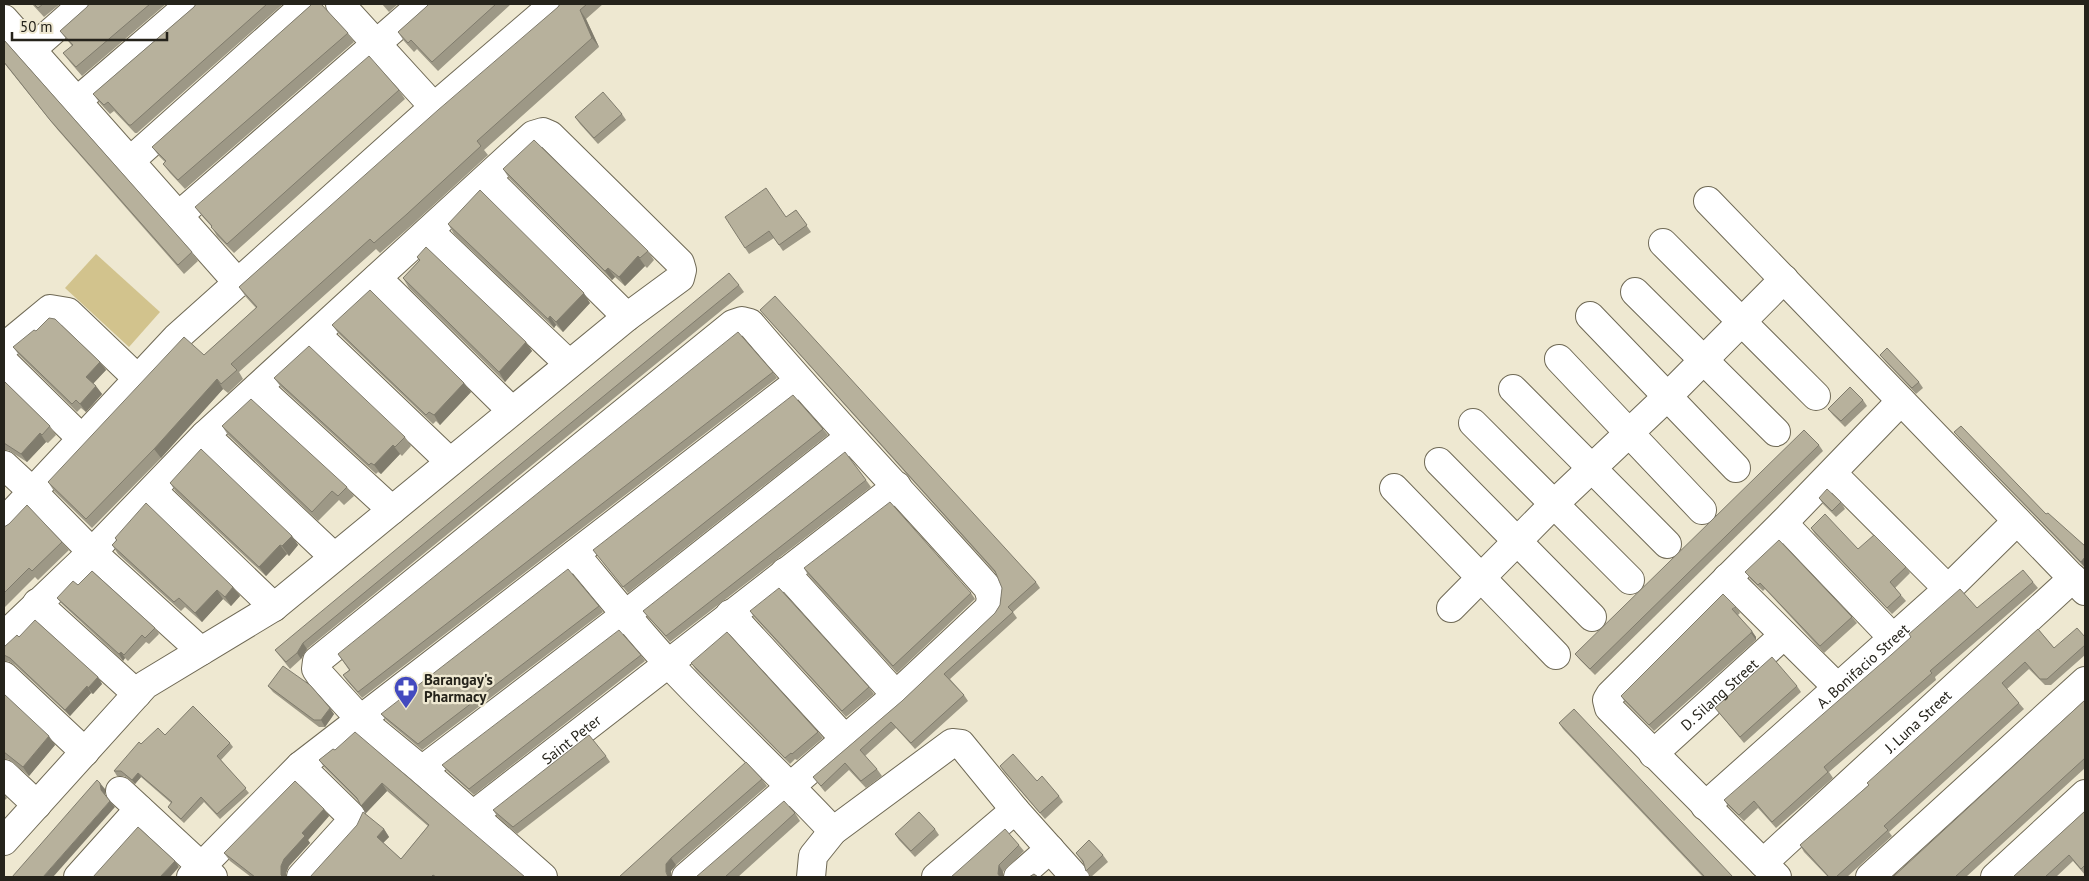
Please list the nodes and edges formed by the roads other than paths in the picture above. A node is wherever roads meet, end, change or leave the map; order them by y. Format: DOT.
graph roads {
  1 [pos="83,4"];
  2 [pos="190,4"];
  3 [pos="306,4"];
  4 [pos="340,4"];
  5 [pos="422,4"];
  6 [pos="554,4"];
  7 [pos="4,19"];
  8 [pos="375,44"];
  9 [pos="31,50"];
  10 [pos="77,101"];
  11 [pos="434,108"];
  12 [pos="130,161"];
  13 [pos="487,178"];
  14 [pos="1708,201"];
  15 [pos="178,216"];
  16 [pos="429,231"];
  17 [pos="1663,243"];
  18 [pos="377,278"];
  19 [pos="1784,279"];
  20 [pos="238,283"];
  21 [pos="1635,292"];
  22 [pos="1590,316"];
  23 [pos="627,317"];
  24 [pos="1742,322"];
  25 [pos="316,334"];
  26 [pos="4,347"];
  27 [pos="1559,359"];
  28 [pos="1704,360"];
  29 [pos="4,362"];
  30 [pos="569,364"];
  31 [pos="138,379"];
  32 [pos="799,381"];
  33 [pos="258,387"];
  34 [pos="1513,389"];
  35 [pos="1668,396"];
  36 [pos="1816,396"];
  37 [pos="1901,401"];
  38 [pos="512,411"];
  39 [pos="1473,423"];
  40 [pos="1776,432"];
  41 [pos="1629,433"];
  42 [pos="205,435"];
  43 [pos="850,437"];
  44 [pos="82,438"];
  45 [pos="450,462"];
  46 [pos="1439,462"];
  47 [pos="4,466"];
  48 [pos="1592,468"];
  49 [pos="1736,468"];
  50 [pos="1833,474"];
  51 [pos="897,486"];
  52 [pos="1394,488"];
  53 [pos="153,491"];
  54 [pos="33,492"];
  55 [pos="1553,505"];
  56 [pos="392,510"];
  57 [pos="1702,510"];
  58 [pos="2017,521"];
  59 [pos="4,522"];
  60 [pos="1784,523"];
  61 [pos="1517,542"];
  62 [pos="1667,544"];
  63 [pos="92,552"];
  64 [pos="575,554"];
  65 [pos="334,558"];
  66 [pos="785,572"];
  67 [pos="1481,578"];
  68 [pos="1727,578"];
  69 [pos="1630,580"];
  70 [pos="2079,585"];
  71 [pos="1948,589"];
  72 [pos="37,603"];
  73 [pos="274,607"];
  74 [pos="1452,608"];
  75 [pos="730,614"];
  76 [pos="625,615"];
  77 [pos="1592,617"];
  78 [pos="1784,635"];
  79 [pos="4,636"];
  80 [pos="1893,638"];
  81 [pos="201,651"];
  82 [pos="1556,655"];
  83 [pos="667,662"];
  84 [pos="4,676"];
  85 [pos="2085,681"];
  86 [pos="1838,688"];
  87 [pos="137,694"];
  88 [pos="896,695"];
  89 [pos="360,719"];
  90 [pos="845,740"];
  91 [pos="85,752"];
  92 [pos="1653,754"];
  93 [pos="300,766"];
  94 [pos="422,770"];
  95 [pos="4,774"];
  96 [pos="791,786"];
  97 [pos="2085,794"];
  98 [pos="38,805"];
  99 [pos="1705,806"];
  100 [pos="1014,810"];
  101 [pos="473,815"];
  102 [pos="833,831"];
  103 [pos="4,841"];
  104 [pos="1050,849"];
  105 [pos="1770,870"];
  106 [pos="201,874"];
  107 [pos="78,877"];
  108 [pos="301,877"];
  109 [pos="543,877"];
  110 [pos="686,877"];
  111 [pos="811,877"];
  112 [pos="936,877"];
  113 [pos="1018,877"];
  114 [pos="1075,877"];
  115 [pos="1870,877"];
  116 [pos="1995,877"];
  1 -- 9 [label="street"];
  2 -- 10 [label="street"];
  3 -- 12 [label="street"];
  4 -- 8 [label="street"];
  5 -- 8 [label="street"];
  6 -- 11 [label="street"];
  7 -- 9 [label="street"];
  8 -- 11 [label="street"];
  8 -- 15 [label="street"];
  9 -- 10 [label="street"];
  10 -- 12 [label="street"];
  11 -- 20 [label="street"];
  12 -- 15 [label="street"];
  13 -- 16 [label="street"];
  13 -- 23 [label="street"];
  13 -- 23 [label="street"];
  14 -- 19 [label="street"];
  15 -- 20 [label="street"];
  16 -- 18 [label="street"];
  16 -- 30 [label="street"];
  17 -- 24 [label="street"];
  18 -- 25 [label="street"];
  18 -- 38 [label="street"];
  19 -- 24 [label="street"];
  19 -- 37 [label="street"];
  20 -- 31 [label="street"];
  21 -- 28 [label="street"];
  22 -- 35 [label="street"];
  23 -- 30 [label="street"];
  24 -- 28 [label="street"];
  24 -- 36 [label="street"];
  25 -- 33 [label="street"];
  25 -- 45 [label="street"];
  26 -- 31 [label="street"];
  27 -- 41 [label="street"];
  28 -- 35 [label="street"];
  28 -- 40 [label="street"];
  29 -- 44 [label="street"];
  30 -- 38 [label="street"];
  31 -- 44 [label="street"];
  32 -- 43 [label="street"];
  32 -- 64 [label="street"];
  32 -- 89 [label="street"];
  33 -- 42 [label="street"];
  33 -- 56 [label="street"];
  34 -- 48 [label="street"];
  35 -- 41 [label="street"];
  35 -- 49 [label="street"];
  37 -- 50 [label="street"];
  37 -- 58 [label="street"];
  38 -- 45 [label="street"];
  39 -- 55 [label="street"];
  41 -- 48 [label="street"];
  41 -- 57 [label="street"];
  42 -- 53 [label="street"];
  42 -- 65 [label="street"];
  43 -- 51 [label="street"];
  43 -- 76 [label="street"];
  44 -- 54 [label="street"];
  45 -- 56 [label="street"];
  46 -- 61 [label="street"];
  47 -- 54 [label="street"];
  48 -- 55 [label="street"];
  48 -- 62 [label="street"];
  50 -- 60 [label="street"];
  50 -- 71 [label="street"];
  51 -- 66 [label="street, Saint Peter"];
  51 -- 88 [label="street"];
  52 -- 67 [label="street"];
  53 -- 63 [label="street"];
  53 -- 73 [label="street"];
  54 -- 59 [label="street"];
  54 -- 63 [label="street"];
  55 -- 61 [label="street"];
  55 -- 69 [label="street"];
  56 -- 65 [label="street"];
  58 -- 70 [label="street"];
  58 -- 71 [label="street, A. Bonifacio Street"];
  60 -- 68 [label="street"];
  60 -- 80 [label="street"];
  61 -- 67 [label="street"];
  61 -- 77 [label="street"];
  63 -- 72 [label="street"];
  63 -- 81 [label="street"];
  64 -- 76 [label="street"];
  64 -- 89 [label="street"];
  65 -- 73 [label="street"];
  66 -- 75 [label="street, Saint Peter"];
  66 -- 88 [label="street"];
  67 -- 74 [label="street"];
  67 -- 82 [label="street"];
  68 -- 78 [label="street"];
  68 -- 92 [label="street"];
  70 -- 105 [label="street, J. Luna Street"];
  71 -- 80 [label="street, A. Bonifacio Street"];
  72 -- 79 [label="street"];
  72 -- 87 [label="street"];
  73 -- 81 [label="street"];
  75 -- 83 [label="street, Saint Peter"];
  75 -- 90 [label="street"];
  76 -- 83 [label="street"];
  76 -- 94 [label="street"];
  78 -- 86 [label="street"];
  78 -- 92 [label="street, D. Silang Street"];
  80 -- 86 [label="street, A. Bonifacio Street"];
  81 -- 87 [label="street"];
  83 -- 96 [label="street"];
  83 -- 101 [label="street, Saint Peter"];
  84 -- 91 [label="street"];
  85 -- 115 [label="street"];
  86 -- 99 [label="street, A. Bonifacio Street"];
  87 -- 91 [label="street"];
  88 -- 90 [label="street"];
  89 -- 93 [label="street"];
  89 -- 94 [label="street"];
  90 -- 96 [label="street"];
  91 -- 98 [label="street"];
  92 -- 99 [label="street"];
  93 -- 106 [label="street"];
  93 -- 108 [label="street"];
  94 -- 101 [label="street"];
  95 -- 98 [label="street"];
  96 -- 102 [label="street"];
  96 -- 110 [label="street"];
  97 -- 116 [label="street"];
  98 -- 103 [label="street"];
  99 -- 105 [label="street"];
  100 -- 102 [label="street"];
  100 -- 104 [label="street"];
  100 -- 112 [label="street"];
  101 -- 109 [label="street"];
  102 -- 111 [label="street"];
  104 -- 113 [label="street"];
  104 -- 114 [label="street"];
  106 -- 107 [label="street"];
}
